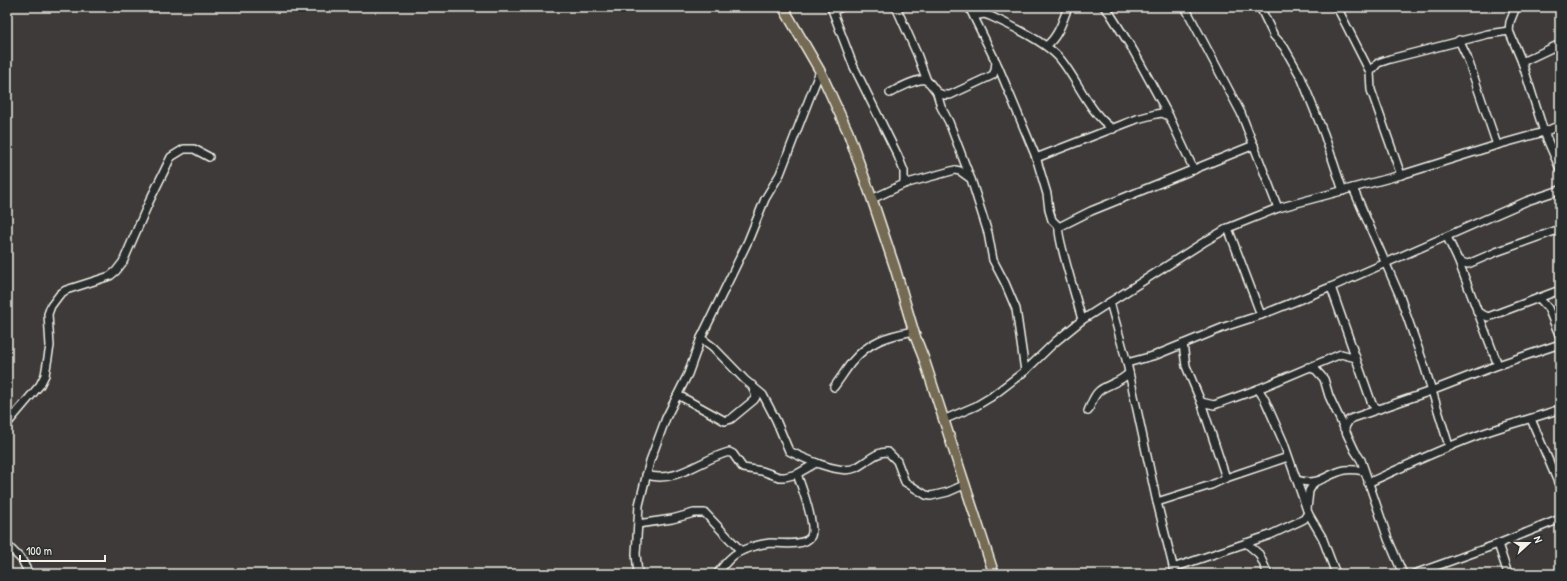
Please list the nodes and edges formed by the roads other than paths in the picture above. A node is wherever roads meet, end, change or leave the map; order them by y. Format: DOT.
graph roads {
  1 [pos="783,7"];
  2 [pos="842,7"];
  3 [pos="896,7"];
  4 [pos="969,7"];
  5 [pos="1068,7"];
  6 [pos="1104,7"];
  7 [pos="1185,7"];
  8 [pos="1260,7"];
  9 [pos="1336,7"];
  10 [pos="1516,7"];
  11 [pos="832,9"];
  12 [pos="974,16"];
  13 [pos="1509,31"];
  14 [pos="1460,40"];
  15 [pos="1560,44"];
  16 [pos="1047,45"];
  17 [pos="996,61"];
  18 [pos="1522,62"];
  19 [pos="820,71"];
  20 [pos="1370,72"];
  21 [pos="927,81"];
  22 [pos="890,93"];
  23 [pos="937,93"];
  24 [pos="1169,116"];
  25 [pos="1560,125"];
  26 [pos="1113,129"];
  27 [pos="1544,132"];
  28 [pos="1497,145"];
  29 [pos="1254,146"];
  30 [pos="1048,153"];
  31 [pos="209,157"];
  32 [pos="1036,158"];
  33 [pos="1039,166"];
  34 [pos="1560,169"];
  35 [pos="1194,170"];
  36 [pos="1401,175"];
  37 [pos="971,179"];
  38 [pos="904,184"];
  39 [pos="1353,188"];
  40 [pos="1560,190"];
  41 [pos="1343,192"];
  42 [pos="872,199"];
  43 [pos="1278,208"];
  44 [pos="1059,227"];
  45 [pos="1228,228"];
  46 [pos="1560,229"];
  47 [pos="1447,237"];
  48 [pos="1458,260"];
  49 [pos="1386,264"];
  50 [pos="1332,287"];
  51 [pos="1560,290"];
  52 [pos="1539,298"];
  53 [pos="1110,302"];
  54 [pos="1477,312"];
  55 [pos="1261,314"];
  56 [pos="1082,320"];
  57 [pos="914,331"];
  58 [pos="1560,337"];
  59 [pos="701,338"];
  60 [pos="1350,340"];
  61 [pos="1183,344"];
  62 [pos="1560,344"];
  63 [pos="1341,354"];
  64 [pos="1356,358"];
  65 [pos="1321,362"];
  66 [pos="1127,363"];
  67 [pos="1498,365"];
  68 [pos="1308,367"];
  69 [pos="1025,371"];
  70 [pos="1129,373"];
  71 [pos="1321,374"];
  72 [pos="752,385"];
  73 [pos="834,387"];
  74 [pos="1258,389"];
  75 [pos="1431,391"];
  76 [pos="678,395"];
  77 [pos="1201,402"];
  78 [pos="1214,405"];
  79 [pos="1378,409"];
  80 [pos="1560,409"];
  81 [pos="1088,411"];
  82 [pos="1205,414"];
  83 [pos="1530,419"];
  84 [pos="943,420"];
  85 [pos="7,424"];
  86 [pos="1344,429"];
  87 [pos="1449,446"];
  88 [pos="1288,457"];
  89 [pos="816,463"];
  90 [pos="1364,471"];
  91 [pos="797,474"];
  92 [pos="646,475"];
  93 [pos="1226,478"];
  94 [pos="1297,480"];
  95 [pos="1314,483"];
  96 [pos="1368,483"];
  97 [pos="964,486"];
  98 [pos="1560,487"];
  99 [pos="1157,502"];
  100 [pos="1308,512"];
  101 [pos="1560,519"];
  102 [pos="638,524"];
  103 [pos="1263,537"];
  104 [pos="1246,543"];
  105 [pos="1498,544"];
  106 [pos="7,545"];
  107 [pos="741,551"];
  108 [pos="1257,551"];
  109 [pos="1436,567"];
  110 [pos="1174,571"];
  111 [pos="29,574"];
  112 [pos="638,574"];
  113 [pos="717,574"];
  114 [pos="994,574"];
  115 [pos="1268,574"];
  116 [pos="1336,574"];
  117 [pos="1403,574"];
  118 [pos="1414,574"];
  119 [pos="1439,574"];
  120 [pos="1508,574"];
  1 -- 19 [label="main road"];
  2 -- 11 [label="street"];
  3 -- 21 [label="street"];
  4 -- 12 [label="street"];
  5 -- 16 [label="street"];
  6 -- 24 [label="street"];
  7 -- 29 [label="street"];
  8 -- 41 [label="street"];
  9 -- 20 [label="street"];
  10 -- 13 [label="street"];
  11 -- 38 [label="street"];
  12 -- 16 [label="street"];
  12 -- 17 [label="street"];
  13 -- 14 [label="street"];
  13 -- 18 [label="street"];
  14 -- 20 [label="street"];
  14 -- 28 [label="street"];
  15 -- 18 [label="street"];
  16 -- 26 [label="street"];
  17 -- 23 [label="street"];
  17 -- 32 [label="street"];
  18 -- 27 [label="street"];
  19 -- 42 [label="main road"];
  19 -- 59 [label="street"];
  20 -- 36 [label="street"];
  21 -- 22 [label="street"];
  21 -- 23 [label="street"];
  23 -- 37 [label="street"];
  24 -- 26 [label="street"];
  24 -- 35 [label="street"];
  25 -- 27 [label="street"];
  26 -- 30 [label="street"];
  27 -- 28 [label="street"];
  27 -- 34 [label="street"];
  28 -- 36 [label="street"];
  29 -- 35 [label="street"];
  29 -- 43 [label="street"];
  30 -- 32 [label="street"];
  30 -- 33 [label="street"];
  31 -- 85 [label="street"];
  32 -- 33 [label="street"];
  33 -- 44 [label="street"];
  35 -- 44 [label="street"];
  36 -- 39 [label="street"];
  37 -- 38 [label="street"];
  37 -- 69 [label="street"];
  38 -- 42 [label="street"];
  39 -- 41 [label="street"];
  39 -- 49 [label="street"];
  40 -- 47 [label="street"];
  41 -- 43 [label="street"];
  42 -- 57 [label="main road"];
  43 -- 45 [label="street"];
  44 -- 56 [label="street"];
  45 -- 53 [label="street"];
  45 -- 55 [label="street"];
  46 -- 48 [label="street"];
  47 -- 48 [label="street"];
  47 -- 49 [label="street"];
  48 -- 54 [label="street"];
  49 -- 50 [label="street"];
  49 -- 75 [label="street"];
  50 -- 55 [label="street"];
  50 -- 60 [label="street"];
  51 -- 52 [label="street"];
  52 -- 54 [label="street"];
  52 -- 58 [label="street"];
  53 -- 56 [label="street"];
  53 -- 66 [label="street"];
  54 -- 67 [label="street"];
  55 -- 61 [label="street"];
  56 -- 69 [label="street"];
  57 -- 73 [label="street"];
  57 -- 84 [label="main road"];
  59 -- 72 [label="street"];
  59 -- 76 [label="street"];
  60 -- 63 [label="street"];
  60 -- 64 [label="street"];
  61 -- 66 [label="street"];
  61 -- 77 [label="street"];
  62 -- 67 [label="street"];
  63 -- 64 [label="street"];
  63 -- 65 [label="street"];
  64 -- 79 [label="street"];
  65 -- 68 [label="street"];
  65 -- 71 [label="street"];
  66 -- 70 [label="street"];
  67 -- 75 [label="street"];
  68 -- 71 [label="street"];
  68 -- 74 [label="street"];
  69 -- 84 [label="street"];
  70 -- 81 [label="street"];
  70 -- 99 [label="street"];
  71 -- 86 [label="street"];
  72 -- 76 [label="street"];
  72 -- 89 [label="street"];
  74 -- 78 [label="street"];
  74 -- 88 [label="street"];
  75 -- 79 [label="street"];
  75 -- 87 [label="street"];
  76 -- 92 [label="street"];
  77 -- 78 [label="street"];
  77 -- 82 [label="street"];
  78 -- 82 [label="street"];
  79 -- 86 [label="street"];
  80 -- 83 [label="street"];
  82 -- 93 [label="street"];
  83 -- 87 [label="street"];
  83 -- 98 [label="street"];
  84 -- 97 [label="main road"];
  86 -- 90 [label="street"];
  87 -- 96 [label="street"];
  88 -- 93 [label="street"];
  88 -- 94 [label="street"];
  89 -- 91 [label="street"];
  89 -- 97 [label="street"];
  90 -- 95 [label="street"];
  90 -- 96 [label="street"];
  91 -- 92 [label="street"];
  91 -- 107 [label="street"];
  92 -- 102 [label="street"];
  93 -- 99 [label="street"];
  94 -- 95 [label="street"];
  94 -- 100 [label="street"];
  95 -- 100 [label="street"];
  96 -- 117 [label="street"];
  97 -- 114 [label="main road"];
  99 -- 110 [label="street"];
  100 -- 103 [label="street"];
  100 -- 116 [label="street"];
  101 -- 105 [label="street"];
  102 -- 107 [label="street"];
  102 -- 112 [label="street"];
  103 -- 104 [label="street"];
  103 -- 108 [label="street"];
  104 -- 108 [label="street"];
  104 -- 110 [label="street"];
  105 -- 109 [label="street"];
  105 -- 120 [label="street"];
  106 -- 111 [label="street"];
  107 -- 113 [label="street"];
  108 -- 115 [label="street"];
  109 -- 118 [label="street"];
  109 -- 119 [label="street"];
}
